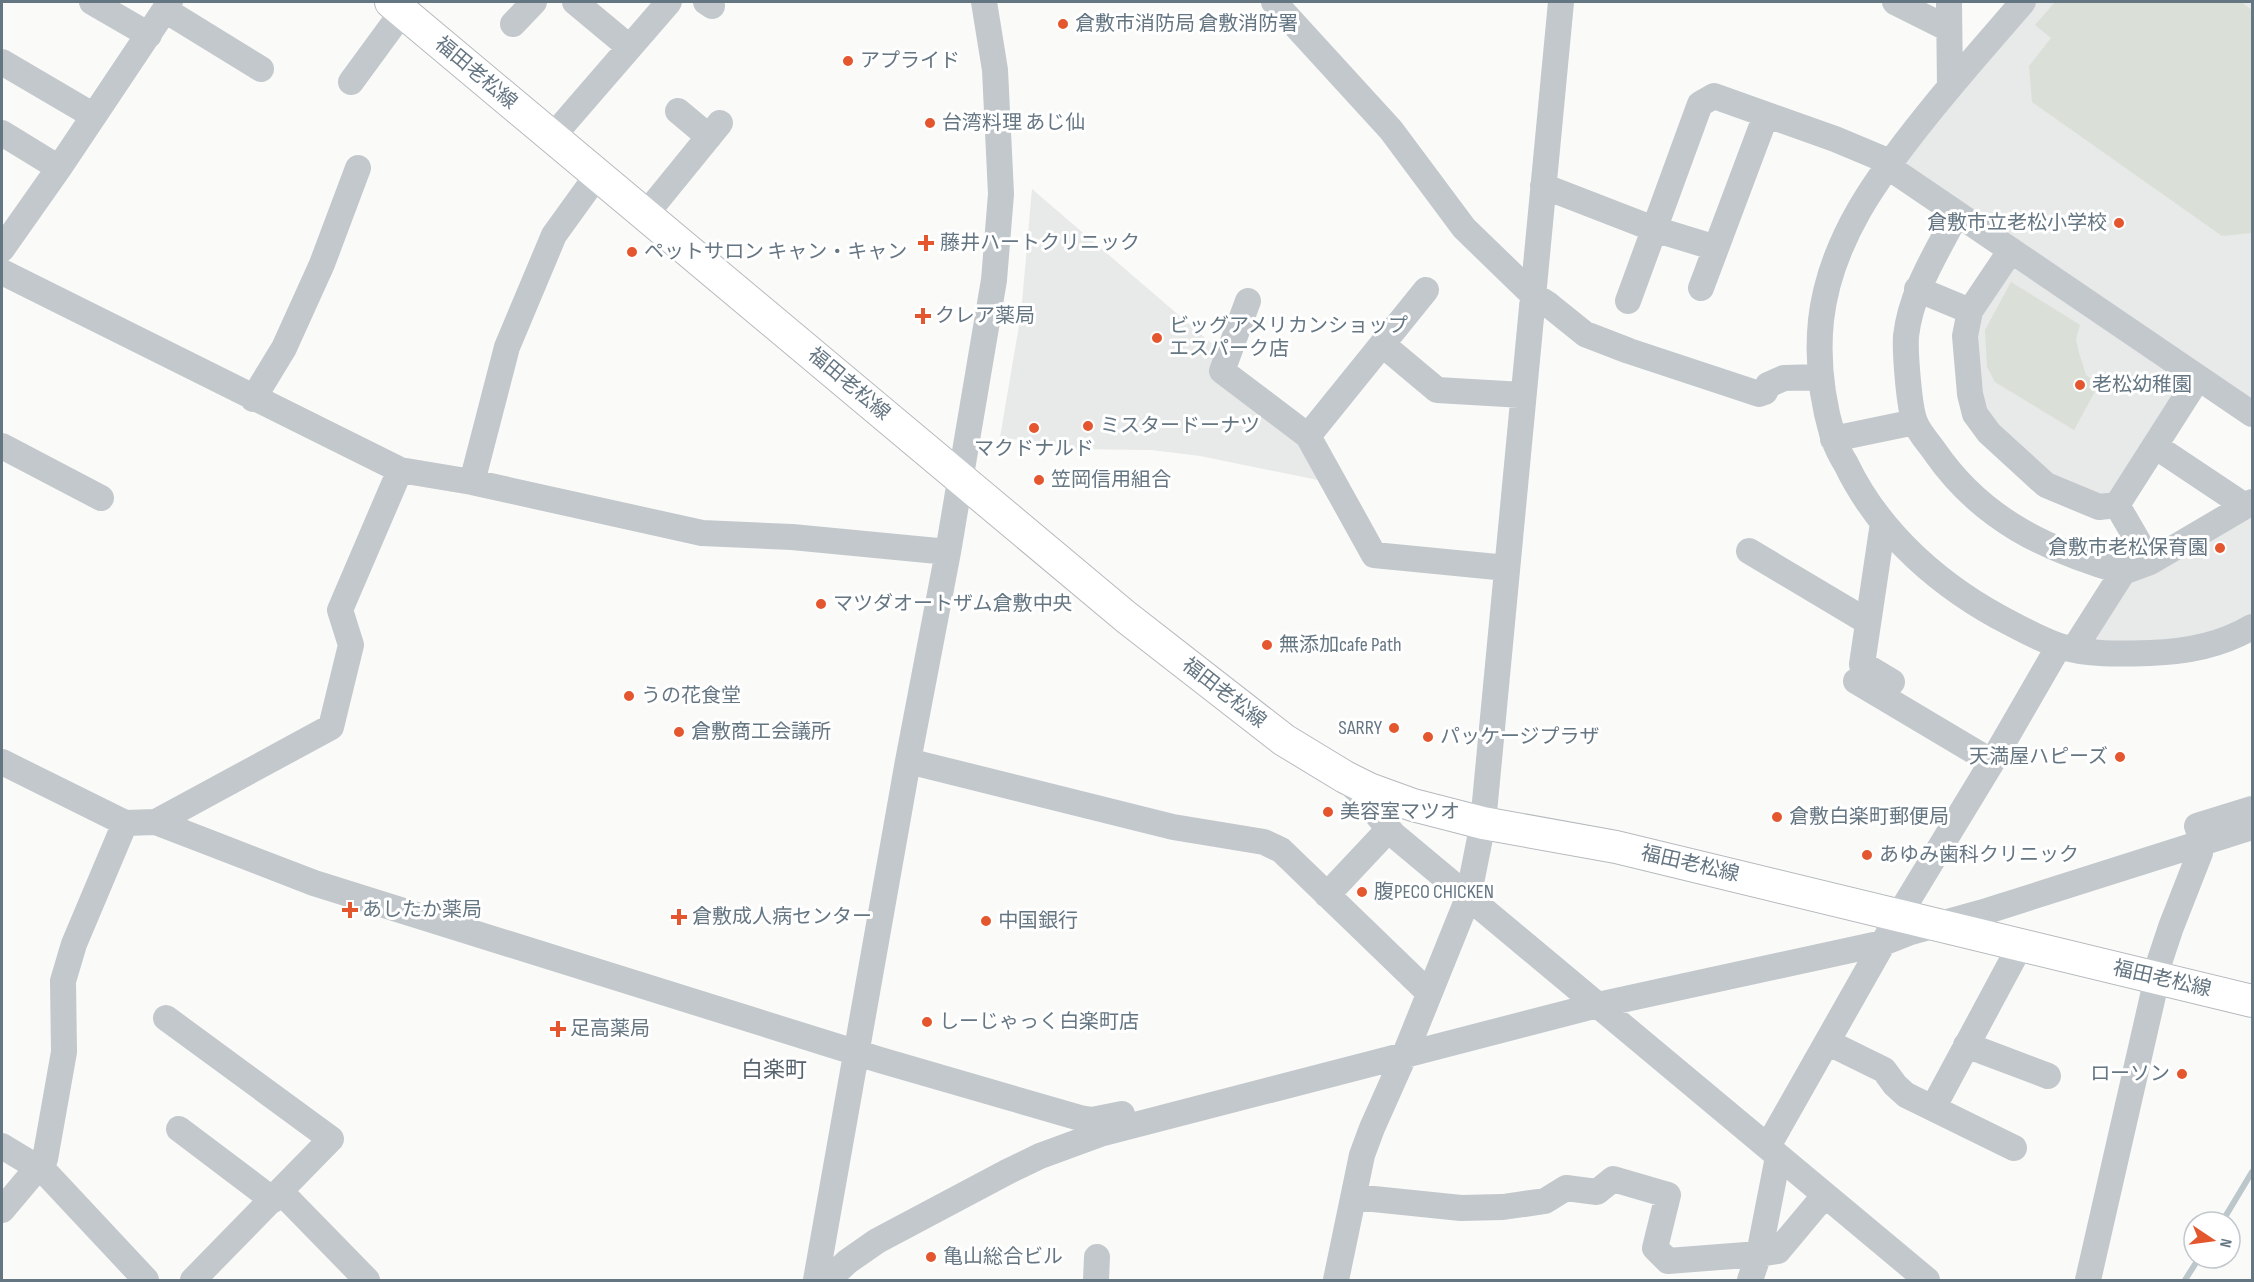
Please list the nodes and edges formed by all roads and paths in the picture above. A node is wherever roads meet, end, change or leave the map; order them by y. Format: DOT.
graph roads {
  1 [pos="92,2"];
  2 [pos="534,2"];
  3 [pos="575,2"];
  4 [pos="669,2"];
  5 [pos="984,2"];
  6 [pos="1561,2"];
  7 [pos="1895,2"];
  8 [pos="1949,2"];
  9 [pos="2023,2"];
  10 [pos="1278,3"];
  11 [pos="168,6"];
  12 [pos="397,6"];
  13 [pos="513,24"];
  14 [pos="1949,29"];
  15 [pos="149,35"];
  16 [pos="629,47"];
  17 [pos="2,62"];
  18 [pos="261,69"];
  19 [pos="351,82"];
  20 [pos="1950,87"];
  21 [pos="678,111"];
  22 [pos="1766,114"];
  23 [pos="94,116"];
  24 [pos="2,133"];
  25 [pos="553,136"];
  26 [pos="1888,164"];
  27 [pos="59,168"];
  28 [pos="358,168"];
  29 [pos="598,174"];
  30 [pos="1544,186"];
  31 [pos="646,214"];
  32 [pos="1956,215"];
  33 [pos="1654,229"];
  34 [pos="1716,248"];
  35 [pos="2,249"];
  36 [pos="2011,250"];
  37 [pos="2,272"];
  38 [pos="1701,288"];
  39 [pos="1917,289"];
  40 [pos="1426,290"];
  41 [pos="1532,294"];
  42 [pos="1248,301"];
  43 [pos="1628,301"];
  44 [pos="1970,311"];
  45 [pos="1382,344"];
  46 [pos="1820,376"];
  47 [pos="2198,378"];
  48 [pos="1523,395"];
  49 [pos="253,399"];
  50 [pos="2253,414"];
  51 [pos="1915,422"];
  52 [pos="1308,435"];
  53 [pos="1833,439"];
  54 [pos="2,446"];
  55 [pos="2155,446"];
  56 [pos="400,470"];
  57 [pos="961,477"];
  58 [pos="472,482"];
  59 [pos="101,498"];
  60 [pos="2249,504"];
  61 [pos="2118,505"];
  62 [pos="1883,523"];
  63 [pos="1749,551"];
  64 [pos="948,552"];
  65 [pos="2150,562"];
  66 [pos="1507,568"];
  67 [pos="2123,572"];
  68 [pos="1868,622"];
  69 [pos="2253,627"];
  70 [pos="2066,647"];
  71 [pos="1854,680"];
  72 [pos="1892,682"];
  73 [pos="908,761"];
  74 [pos="2,762"];
  75 [pos="1992,762"];
  76 [pos="1345,777"];
  77 [pos="2253,809"];
  78 [pos="125,822"];
  79 [pos="156,822"];
  80 [pos="1483,823"];
  81 [pos="2253,827"];
  82 [pos="1389,829"];
  83 [pos="2200,837"];
  84 [pos="1327,895"];
  85 [pos="1468,898"];
  86 [pos="1899,915"];
  87 [pos="1937,924"];
  88 [pos="1883,943"];
  89 [pos="2020,946"];
  90 [pos="2155,978"];
  91 [pos="1429,993"];
  92 [pos="2253,1001"];
  93 [pos="1598,1005"];
  94 [pos="166,1018"];
  95 [pos="1827,1042"];
  96 [pos="1966,1045"];
  97 [pos="856,1052"];
  98 [pos="1406,1054"];
  99 [pos="2048,1076"];
  100 [pos="1933,1108"];
  101 [pos="179,1129"];
  102 [pos="1064,1134"];
  103 [pos="2,1146"];
  104 [pos="2014,1148"];
  105 [pos="1773,1151"];
  106 [pos="37,1167"];
  107 [pos="277,1196"];
  108 [pos="1824,1196"];
  109 [pos="1354,1197"];
  110 [pos="2,1210"];
  111 [pos="1759,1254"];
  112 [pos="1922,1279"];
  113 [pos="146,1281"];
  114 [pos="193,1281"];
  115 [pos="367,1281"];
  116 [pos="816,1281"];
  117 [pos="828,1281"];
  118 [pos="1336,1281"];
  119 [pos="1750,1281"];
  120 [pos="2088,1281"];
  1 -- 15 [label="street"];
  2 -- 13 [label="street"];
  3 -- 16 [label="street"];
  4 -- 16 [label="street"];
  5 -- 57 [label="street"];
  6 -- 30 [label="street"];
  7 -- 14 [label="street"];
  8 -- 14 [label="street"];
  9 -- 20 [label="street"];
  10 -- 41 [label="street"];
  11 -- 15 [label="street"];
  11 -- 18 [label="street"];
  12 -- 19 [label="street"];
  12 -- 25 [label="main road, 福田老松線"];
  14 -- 20 [label="street"];
  15 -- 23 [label="street"];
  16 -- 25 [label="street"];
  17 -- 23 [label="street"];
  20 -- 26 [label="street"];
  21 -- 31 [label="street"];
  22 -- 26 [label="street"];
  22 -- 33 [label="street"];
  22 -- 34 [label="street"];
  23 -- 27 [label="street"];
  24 -- 27 [label="street"];
  25 -- 29 [label="main road, 福田老松線"];
  26 -- 32 [label="street"];
  26 -- 46 [label="street"];
  27 -- 35 [label="street"];
  28 -- 49 [label="street"];
  29 -- 31 [label="main road, 福田老松線"];
  29 -- 58 [label="street"];
  30 -- 33 [label="street"];
  30 -- 41 [label="street"];
  31 -- 57 [label="main road, 福田老松線"];
  32 -- 36 [label="street"];
  32 -- 39 [label="street"];
  33 -- 34 [label="street"];
  33 -- 43 [label="street"];
  34 -- 38 [label="street"];
  36 -- 44 [label="street"];
  36 -- 47 [label="street"];
  37 -- 49 [label="street"];
  39 -- 44 [label="street"];
  39 -- 51 [label="street"];
  40 -- 45 [label="street"];
  41 -- 46 [label="street"];
  41 -- 48 [label="street"];
  42 -- 52 [label="street"];
  44 -- 61 [label="street"];
  45 -- 48 [label="street"];
  45 -- 52 [label="street"];
  46 -- 53 [label="street"];
  47 -- 50 [label="street"];
  47 -- 55 [label="street"];
  48 -- 66 [label="street"];
  49 -- 56 [label="street"];
  51 -- 53 [label="street"];
  51 -- 67 [label="street"];
  52 -- 66 [label="street"];
  53 -- 62 [label="street"];
  54 -- 59 [label="street"];
  55 -- 60 [label="street"];
  55 -- 61 [label="street"];
  56 -- 58 [label="street"];
  56 -- 79 [label="street"];
  57 -- 64 [label="street"];
  57 -- 76 [label="main road, 福田老松線"];
  58 -- 64 [label="street"];
  60 -- 65 [label="street"];
  61 -- 65 [label="street"];
  62 -- 68 [label="street"];
  62 -- 70 [label="street"];
  63 -- 68 [label="street"];
  64 -- 73 [label="street"];
  65 -- 67 [label="street"];
  66 -- 80 [label="street"];
  67 -- 70 [label="street"];
  68 -- 72 [label="street"];
  69 -- 70 [label="street"];
  70 -- 75 [label="street"];
  71 -- 75 [label="street"];
  73 -- 84 [label="street"];
  73 -- 97 [label="street"];
  74 -- 78 [label="street"];
  75 -- 86 [label="street"];
  76 -- 80 [label="main road, 福田老松線"];
  76 -- 82 [label="street"];
  77 -- 83 [label="street"];
  78 -- 79 [label="street"];
  78 -- 106 [label="street"];
  79 -- 97 [label="street"];
  80 -- 85 [label="street"];
  80 -- 86 [label="main road, 福田老松線"];
  81 -- 83 [label="street"];
  82 -- 84 [label="street"];
  82 -- 85 [label="street"];
  83 -- 87 [label="street"];
  83 -- 90 [label="street"];
  84 -- 91 [label="street"];
  85 -- 91 [label="street"];
  85 -- 93 [label="street"];
  86 -- 87 [label="main road, 福田老松線"];
  86 -- 88 [label="street"];
  87 -- 88 [label="street"];
  87 -- 89 [label="main road, 福田老松線"];
  88 -- 93 [label="street"];
  88 -- 95 [label="street"];
  89 -- 90 [label="main road, 福田老松線"];
  89 -- 96 [label="street"];
  90 -- 92 [label="main road, 福田老松線"];
  90 -- 120 [label="street"];
  91 -- 98 [label="street"];
  93 -- 98 [label="street"];
  93 -- 105 [label="street"];
  94 -- 107 [label="street"];
  95 -- 100 [label="street"];
  95 -- 105 [label="street"];
  96 -- 99 [label="street"];
  96 -- 100 [label="street"];
  97 -- 102 [label="street"];
  97 -- 116 [label="street"];
  98 -- 102 [label="street"];
  98 -- 109 [label="street"];
  100 -- 104 [label="street"];
  101 -- 107 [label="street"];
  102 -- 117 [label="street"];
  103 -- 106 [label="street"];
  105 -- 108 [label="street"];
  105 -- 111 [label="street"];
  106 -- 110 [label="street"];
  106 -- 113 [label="street"];
  107 -- 114 [label="street"];
  107 -- 115 [label="street"];
  108 -- 111 [label="street"];
  108 -- 112 [label="street"];
  109 -- 111 [label="street"];
  109 -- 118 [label="street"];
  111 -- 119 [label="street"];
}
